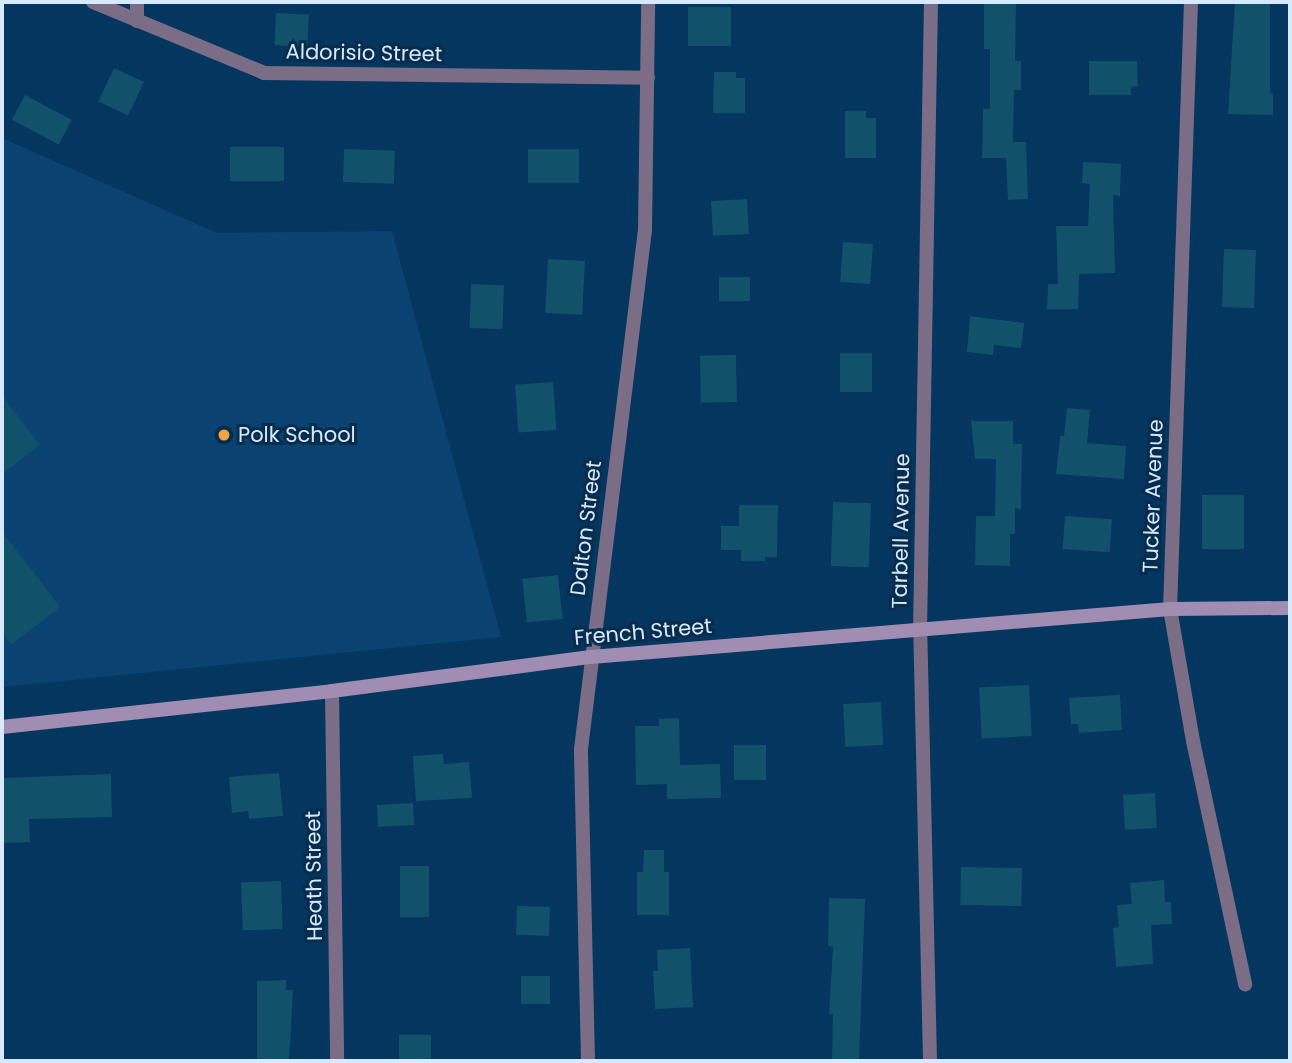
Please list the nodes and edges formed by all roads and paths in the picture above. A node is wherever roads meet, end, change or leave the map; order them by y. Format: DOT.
graph roads {
  1 [pos="93,2"];
  2 [pos="137,2"];
  3 [pos="648,2"];
  4 [pos="931,2"];
  5 [pos="1191,2"];
  6 [pos="137,21"];
  7 [pos="648,78"];
  8 [pos="1290,608"];
  9 [pos="1170,609"];
  10 [pos="920,631"];
  11 [pos="591,657"];
  12 [pos="332,691"];
  13 [pos="2,727"];
  14 [pos="1245,984"];
  15 [pos="337,1061"];
  16 [pos="588,1061"];
  17 [pos="930,1061"];
  1 -- 6 [label="street, Aldorisio Street"];
  2 -- 6 [label="street"];
  3 -- 7 [label="street, Dalton Street"];
  4 -- 10 [label="street, Tarbell Avenue"];
  5 -- 9 [label="street, Tucker Avenue"];
  6 -- 7 [label="street, Aldorisio Street"];
  7 -- 11 [label="street, Dalton Street"];
  8 -- 9 [label="street, French Street"];
  9 -- 10 [label="street, French Street"];
  9 -- 14 [label="street, Tucker Avenue"];
  10 -- 11 [label="street, French Street"];
  10 -- 17 [label="street, Tarbell Avenue"];
  11 -- 12 [label="street, French Street"];
  11 -- 16 [label="street, Dalton Street"];
  12 -- 13 [label="street, French Street"];
  12 -- 15 [label="street, Heath Street"];
}
